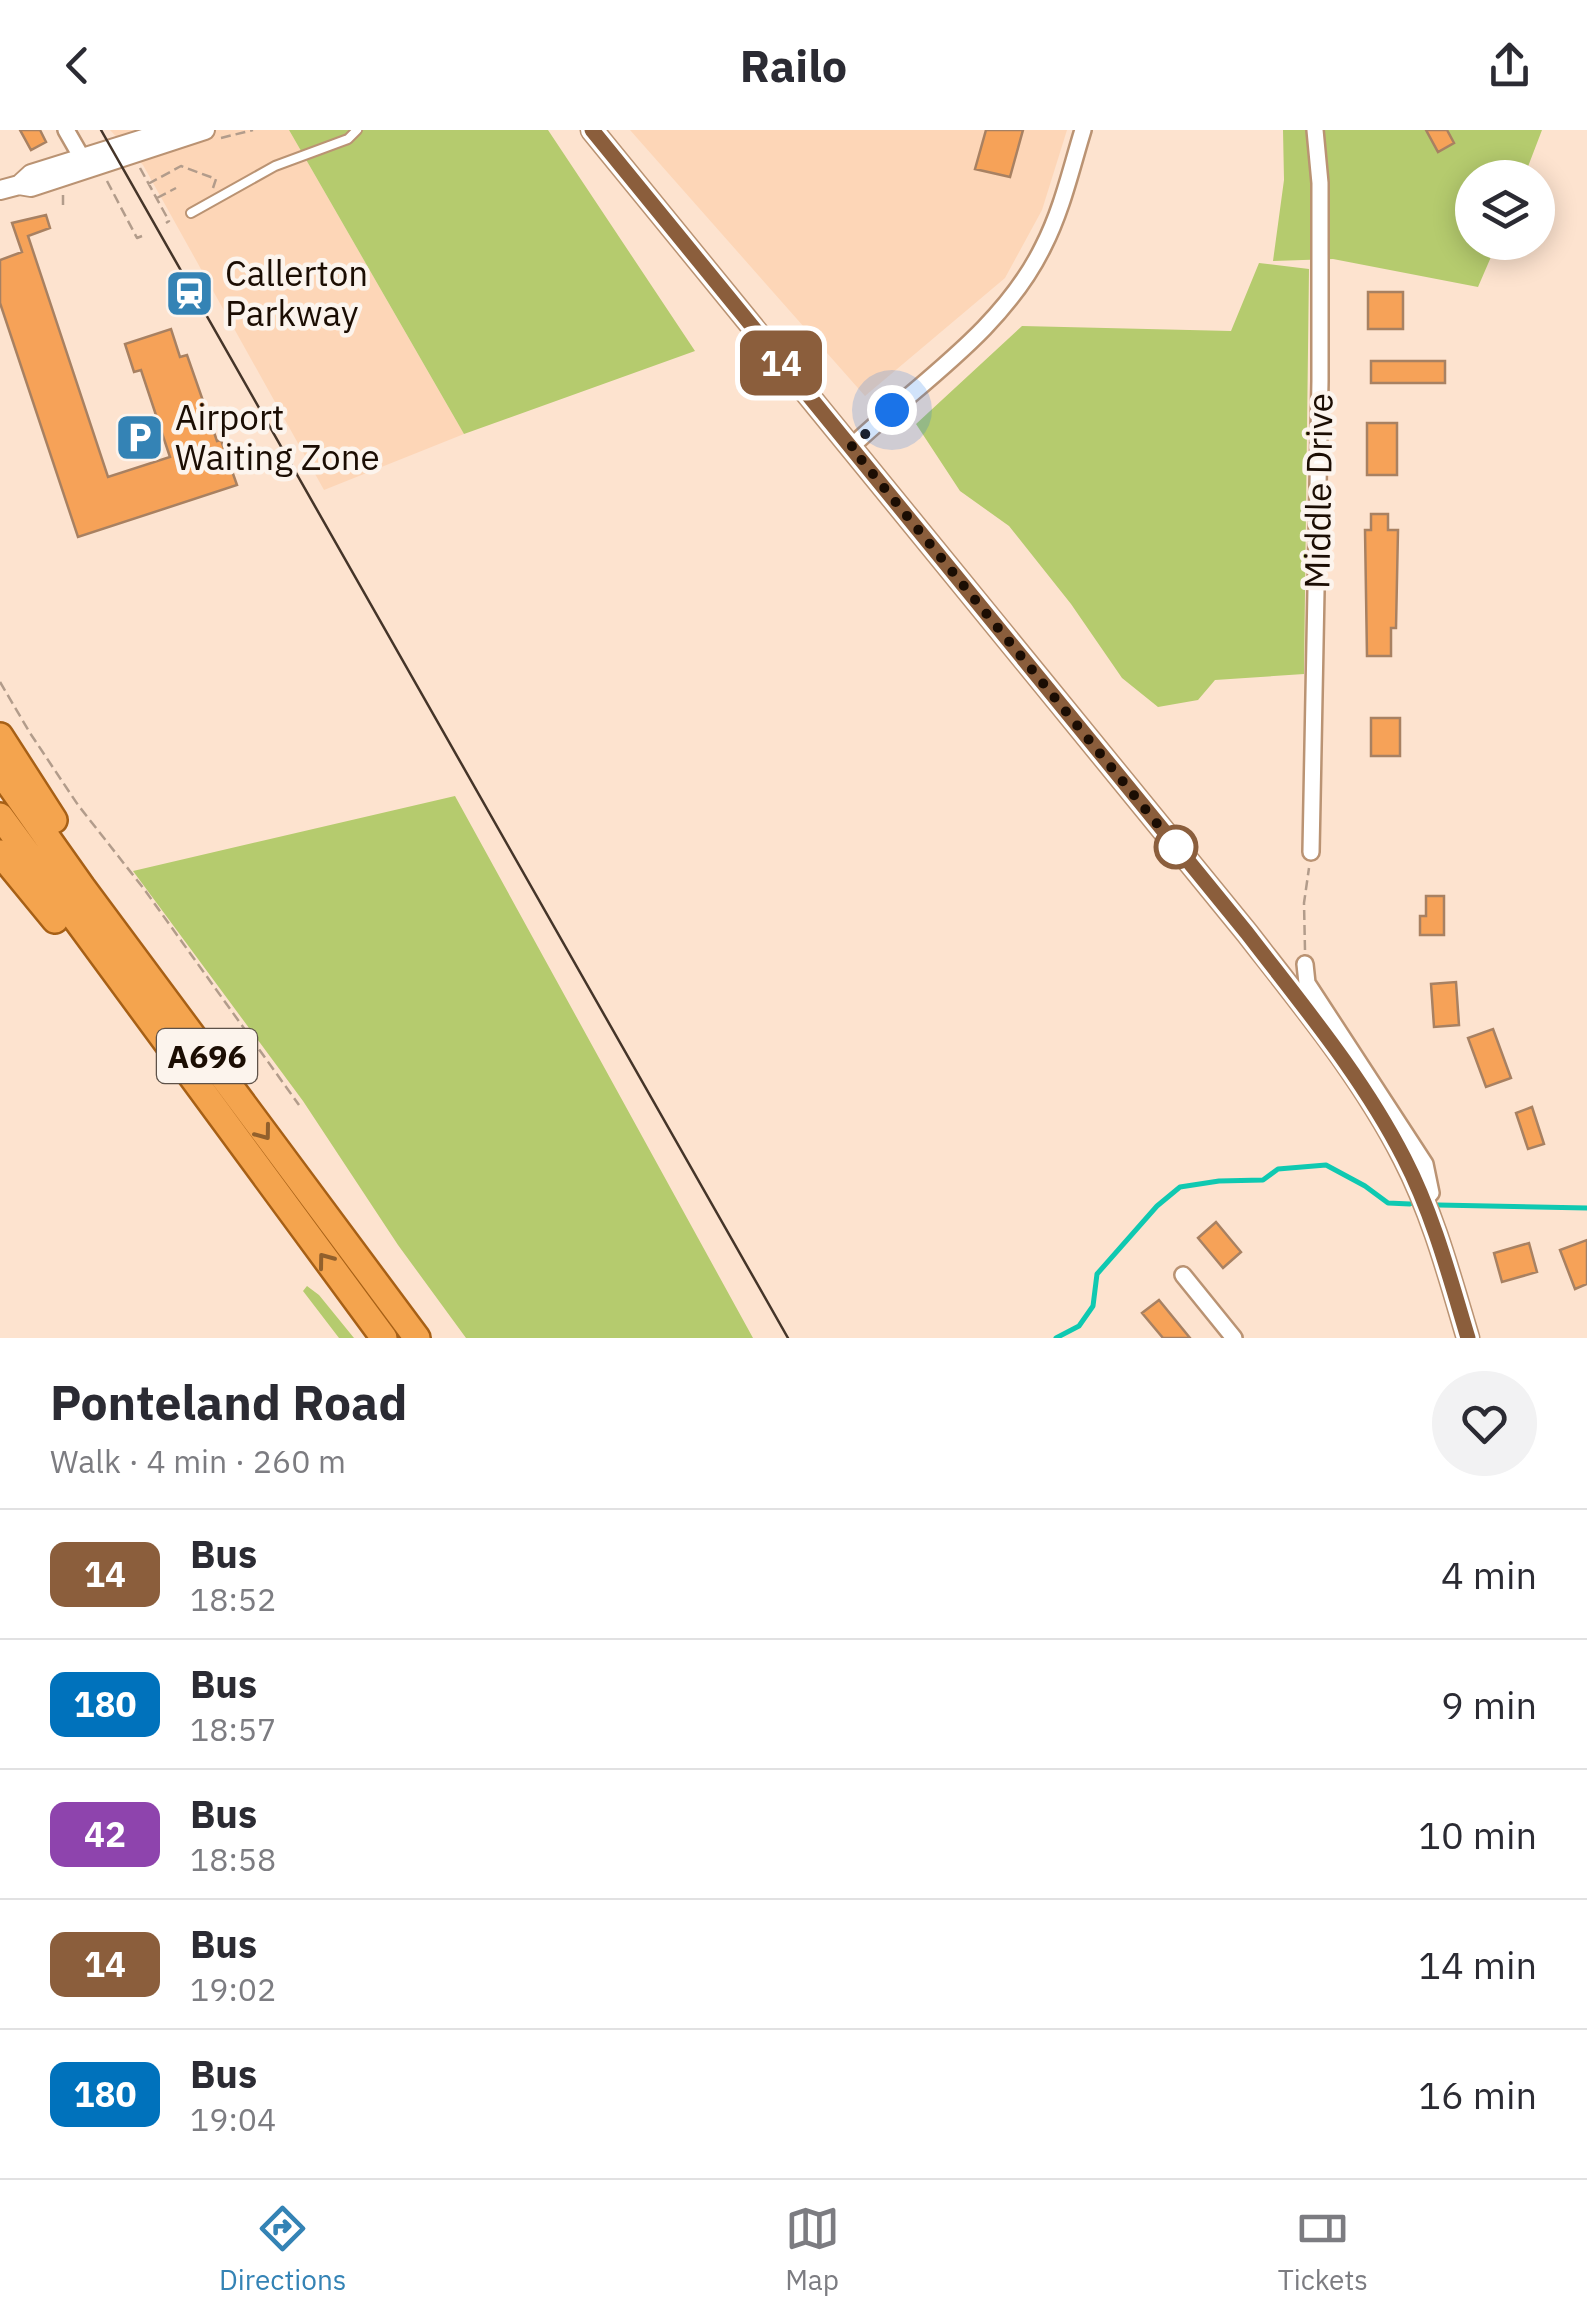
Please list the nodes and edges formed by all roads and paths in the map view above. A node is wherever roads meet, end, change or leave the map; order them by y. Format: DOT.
graph roads {
  1 [pos="66,130"];
  2 [pos="172,130"];
  3 [pos="205,130"];
  4 [pos="357,130"];
  5 [pos="592,130"];
  6 [pos="1083,130"];
  7 [pos="1315,130"];
  8 [pos="82,158"];
  9 [pos="136,160"];
  10 [pos="102,170"];
  11 [pos="148,184"];
  12 [pos="16,187"];
  13 [pos="176,188"];
  14 [pos="156,199"];
  15 [pos="216,200"];
  16 [pos="191,213"];
  17 [pos="166,222"];
  18 [pos="142,236"];
  19 [pos="851,447"];
  20 [pos="0,682"];
  21 [pos="0,736"];
  22 [pos="0,772"];
  23 [pos="0,816"];
  24 [pos="1311,852"];
  25 [pos="0,853"];
  26 [pos="1306,964"];
  27 [pos="206,1056"];
  28 [pos="299,1105"];
  29 [pos="239,1144"];
  30 [pos="1422,1200"];
  31 [pos="1184,1275"];
  32 [pos="384,1338"];
  33 [pos="417,1338"];
  34 [pos="1234,1338"];
  35 [pos="1468,1338"];
  1 -- 8 [label="street"];
  2 -- 8 [label="street"];
  3 -- 12 [label="street"];
  4 -- 15 [label="lane"];
  5 -- 19 [label="main road"];
  6 -- 19 [label="street"];
  7 -- 24 [label="street, Middle Drive"];
  8 -- 12 [label="street"];
  9 -- 11 [label="path"];
  10 -- 18 [label="path"];
  11 -- 14 [label="path"];
  11 -- 15 [label="path"];
  13 -- 14 [label="path"];
  14 -- 17 [label="path"];
  15 -- 16 [label="lane"];
  19 -- 30 [label="main road"];
  20 -- 28 [label="path"];
  21 -- 27 [label="highway"];
  22 -- 27 [label="highway, A696"];
  23 -- 29 [label="highway, A696"];
  24 -- 26 [label="path"];
  25 -- 29 [label="highway"];
  26 -- 30 [label="street"];
  27 -- 33 [label="highway, A696, one-way"];
  32 -- 29 [label="highway, A696, one-way"];
  30 -- 35 [label="main road"];
  31 -- 34 [label="street"];
}
